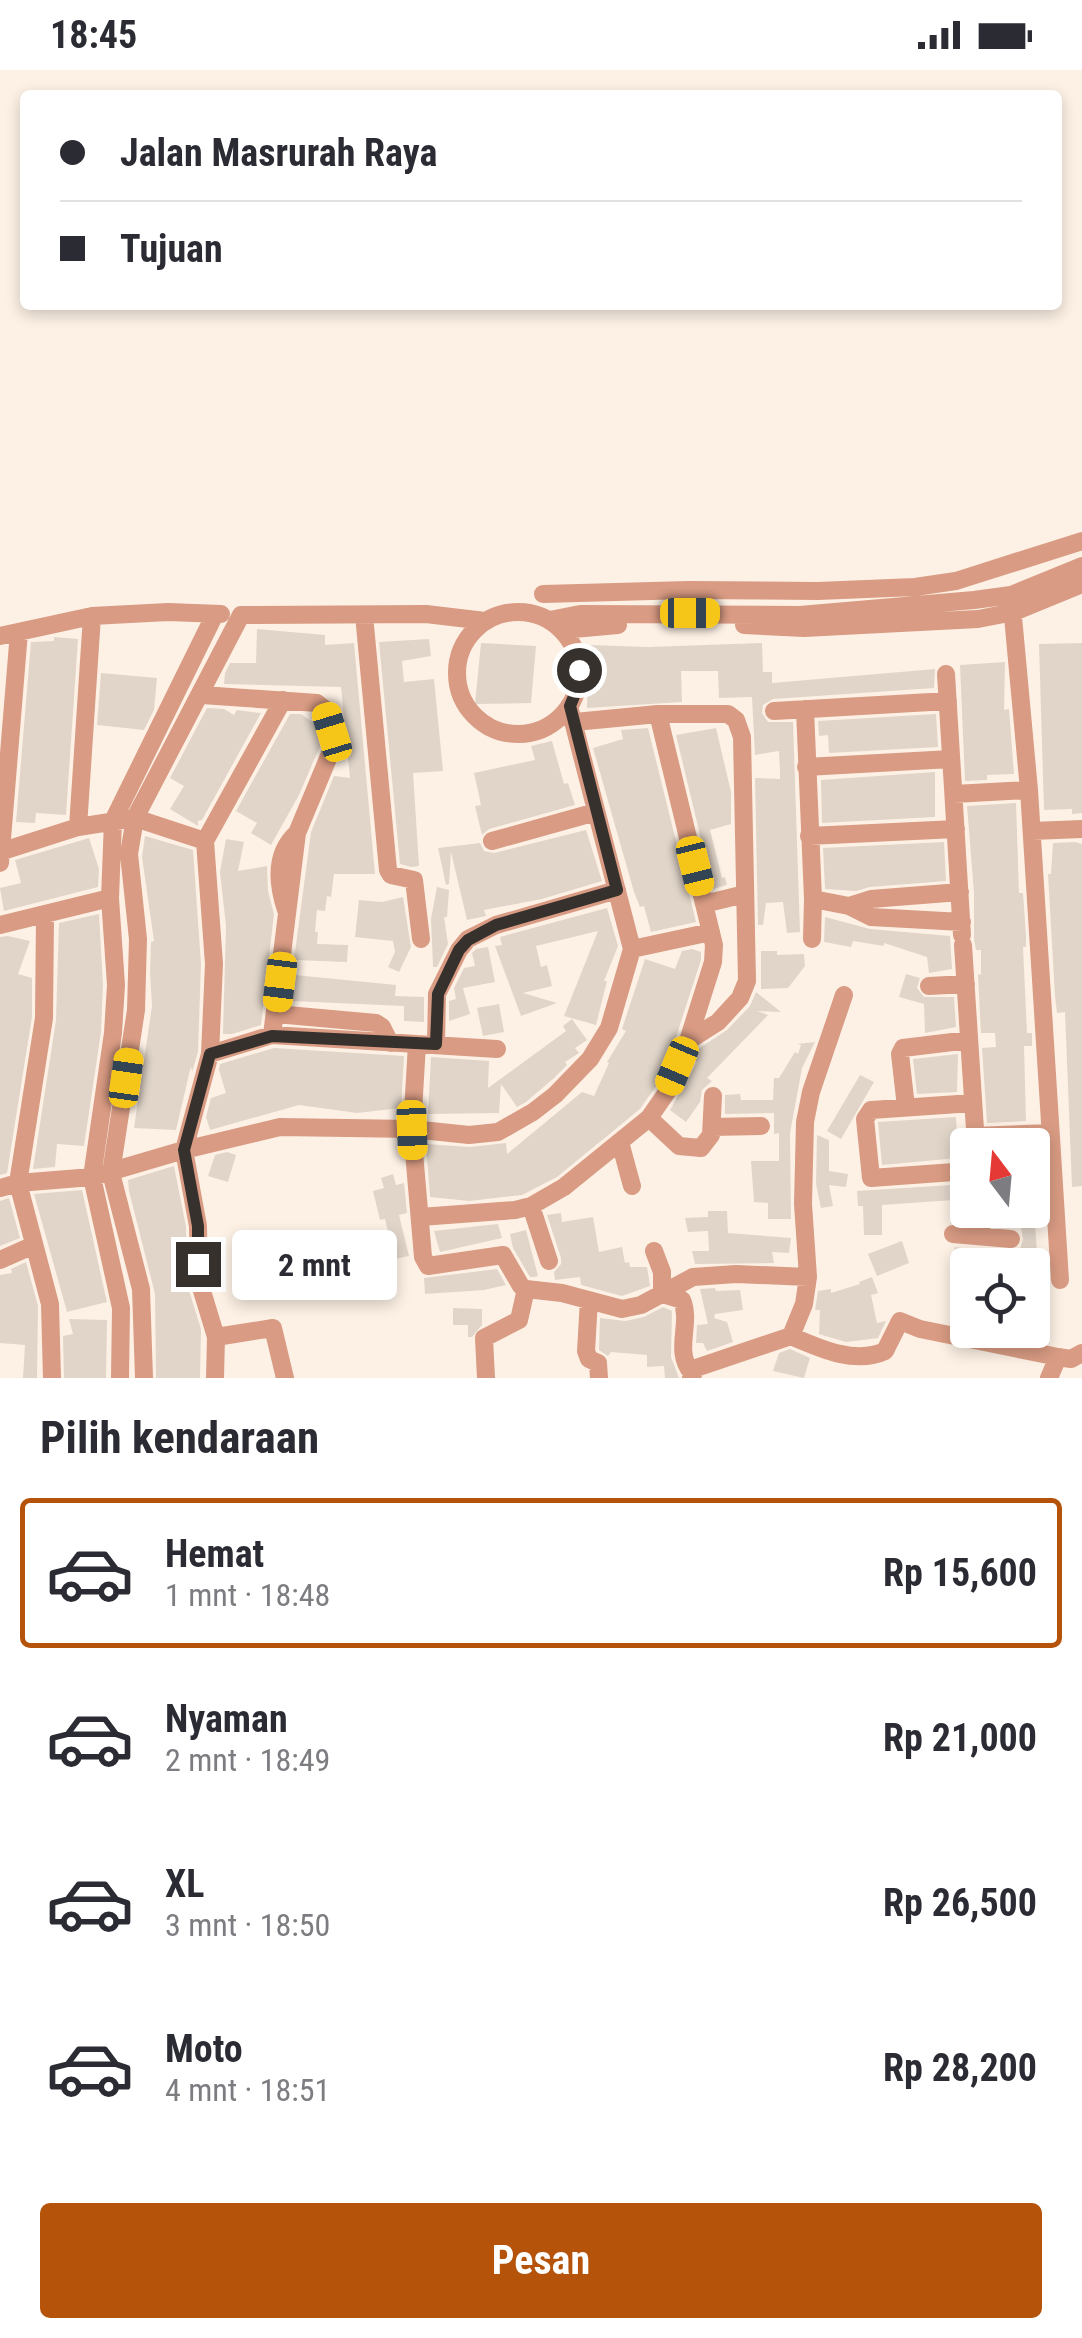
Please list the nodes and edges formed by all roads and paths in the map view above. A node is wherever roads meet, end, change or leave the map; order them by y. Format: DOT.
graph roads {
  1 [pos="1082,541"];
  2 [pos="1082,566"];
  3 [pos="1082,584"];
  4 [pos="544,594"];
  5 [pos="1012,604"];
  6 [pos="214,614"];
  7 [pos="92,616"];
  8 [pos="241,616"];
  9 [pos="364,616"];
  10 [pos="451,619"];
  11 [pos="485,621"];
  12 [pos="556,625"];
  13 [pos="19,632"];
  14 [pos="0,636"];
  15 [pos="460,652"];
  16 [pos="946,674"];
  17 [pos="202,695"];
  18 [pos="284,700"];
  19 [pos="948,701"];
  20 [pos="805,709"];
  21 [pos="774,711"];
  22 [pos="572,714"];
  23 [pos="658,714"];
  24 [pos="951,759"];
  25 [pos="806,768"];
  26 [pos="1029,790"];
  27 [pos="954,794"];
  28 [pos="596,812"];
  29 [pos="135,818"];
  30 [pos="113,821"];
  31 [pos="78,827"];
  32 [pos="956,829"];
  33 [pos="1082,829"];
  34 [pos="1032,832"];
  35 [pos="809,836"];
  36 [pos="205,841"];
  37 [pos="492,842"];
  38 [pos="0,852"];
  39 [pos="0,863"];
  40 [pos="617,890"];
  41 [pos="960,892"];
  42 [pos="745,894"];
  43 [pos="110,898"];
  44 [pos="813,899"];
  45 [pos="704,904"];
  46 [pos="849,906"];
  47 [pos="45,916"];
  48 [pos="0,925"];
  49 [pos="711,932"];
  50 [pos="962,934"];
  51 [pos="812,939"];
  52 [pos="421,940"];
  53 [pos="632,949"];
  54 [pos="966,984"];
  55 [pos="929,986"];
  56 [pos="844,995"];
  57 [pos="276,1014"];
  58 [pos="272,1036"];
  59 [pos="969,1040"];
  60 [pos="688,1041"];
  61 [pos="390,1042"];
  62 [pos="427,1044"];
  63 [pos="497,1049"];
  64 [pos="210,1054"];
  65 [pos="713,1096"];
  66 [pos="973,1103"];
  67 [pos="906,1107"];
  68 [pos="649,1118"];
  69 [pos="761,1126"];
  70 [pos="712,1128"];
  71 [pos="975,1128"];
  72 [pos="1050,1128"];
  73 [pos="412,1130"];
  74 [pos="1050,1134"];
  75 [pos="620,1142"];
  76 [pos="184,1150"];
  77 [pos="950,1171"];
  78 [pos="111,1172"];
  79 [pos="92,1177"];
  80 [pos="9,1186"];
  81 [pos="632,1186"];
  82 [pos="531,1206"];
  83 [pos="420,1217"];
  84 [pos="981,1228"];
  85 [pos="953,1234"];
  86 [pos="982,1236"];
  87 [pos="1010,1239"];
  88 [pos="34,1246"];
  89 [pos="654,1251"];
  90 [pos="0,1260"];
  91 [pos="548,1261"];
  92 [pos="808,1277"];
  93 [pos="1060,1280"];
  94 [pos="526,1289"];
  95 [pos="662,1294"];
  96 [pos="589,1300"];
  97 [pos="790,1336"];
  98 [pos="216,1337"];
  99 [pos="1082,1353"];
  100 [pos="1058,1357"];
  101 [pos="692,1375"];
  102 [pos="52,1378"];
  103 [pos="120,1378"];
  104 [pos="144,1378"];
  105 [pos="215,1378"];
  106 [pos="284,1378"];
  107 [pos="486,1378"];
  108 [pos="600,1378"];
  109 [pos="1049,1378"];
  1 -- 4 [label="street"];
  2 -- 5 [label="street"];
  3 -- 5 [label="street"];
  5 -- 12 [label="street"];
  5 -- 26 [label="street"];
  6 -- 7 [label="street"];
  6 -- 8 [label="street"];
  6 -- 30 [label="street"];
  7 -- 13 [label="street"];
  7 -- 31 [label="street"];
  8 -- 9 [label="street"];
  8 -- 17 [label="street"];
  9 -- 10 [label="street"];
  9 -- 52 [label="street"];
  10 -- 11 [label="street"];
  10 -- 15 [label="street"];
  11 -- 12 [label="street"];
  11 -- 15 [label="street"];
  12 -- 22 [label="street"];
  13 -- 14 [label="street"];
  13 -- 38 [label="street"];
  15 -- 22 [label="street"];
  16 -- 19 [label="street"];
  17 -- 18 [label="street"];
  17 -- 29 [label="street"];
  18 -- 36 [label="street"];
  18 -- 57 [label="street"];
  19 -- 20 [label="street"];
  19 -- 24 [label="street"];
  20 -- 21 [label="street"];
  20 -- 25 [label="street"];
  22 -- 23 [label="street"];
  22 -- 28 [label="street"];
  23 -- 42 [label="street"];
  23 -- 45 [label="street"];
  24 -- 25 [label="street"];
  24 -- 27 [label="street"];
  25 -- 35 [label="street"];
  26 -- 27 [label="street"];
  26 -- 34 [label="street"];
  27 -- 32 [label="street"];
  28 -- 37 [label="street"];
  28 -- 40 [label="street"];
  29 -- 30 [label="street"];
  29 -- 36 [label="street"];
  29 -- 78 [label="street"];
  30 -- 31 [label="street"];
  30 -- 43 [label="street"];
  31 -- 38 [label="street"];
  32 -- 35 [label="street"];
  32 -- 41 [label="street"];
  33 -- 34 [label="street"];
  34 -- 72 [label="street"];
  35 -- 44 [label="street"];
  36 -- 64 [label="street"];
  38 -- 39 [label="street"];
  40 -- 53 [label="street"];
  40 -- 62 [label="street"];
  41 -- 46 [label="street"];
  41 -- 50 [label="street"];
  42 -- 45 [label="street"];
  42 -- 60 [label="street"];
  43 -- 47 [label="street"];
  43 -- 79 [label="street"];
  44 -- 46 [label="street"];
  44 -- 51 [label="street"];
  45 -- 49 [label="street"];
  46 -- 50 [label="street"];
  47 -- 48 [label="street"];
  47 -- 80 [label="street"];
  49 -- 53 [label="street"];
  49 -- 60 [label="street"];
  50 -- 54 [label="street"];
  53 -- 73 [label="street"];
  54 -- 55 [label="street"];
  54 -- 59 [label="street"];
  56 -- 92 [label="street"];
  57 -- 58 [label="street"];
  57 -- 61 [label="street"];
  58 -- 61 [label="street"];
  58 -- 64 [label="street"];
  59 -- 66 [label="street"];
  59 -- 67 [label="street"];
  60 -- 68 [label="street"];
  61 -- 62 [label="street"];
  62 -- 63 [label="street"];
  62 -- 73 [label="street"];
  64 -- 76 [label="street"];
  65 -- 70 [label="street"];
  66 -- 67 [label="street"];
  66 -- 71 [label="street"];
  67 -- 77 [label="street"];
  68 -- 70 [label="street"];
  68 -- 75 [label="street"];
  69 -- 70 [label="street"];
  73 -- 76 [label="street"];
  73 -- 83 [label="street"];
  74 -- 93 [label="street"];
  75 -- 81 [label="street"];
  75 -- 82 [label="street"];
  76 -- 78 [label="street"];
  76 -- 98 [label="street"];
  78 -- 79 [label="street"];
  78 -- 104 [label="street"];
  79 -- 80 [label="street"];
  79 -- 103 [label="street"];
  80 -- 88 [label="street"];
  82 -- 83 [label="street"];
  82 -- 91 [label="street"];
  83 -- 94 [label="street"];
  84 -- 86 [label="street"];
  85 -- 86 [label="street"];
  86 -- 87 [label="street"];
  88 -- 90 [label="street"];
  88 -- 102 [label="street"];
  89 -- 95 [label="street"];
  92 -- 95 [label="street"];
  92 -- 97 [label="street"];
  94 -- 96 [label="street"];
  94 -- 107 [label="street"];
  95 -- 96 [label="street"];
  95 -- 101 [label="street"];
  96 -- 108 [label="street"];
  97 -- 100 [label="street"];
  97 -- 101 [label="street"];
  98 -- 105 [label="street"];
  98 -- 106 [label="street"];
  99 -- 100 [label="street"];
  100 -- 109 [label="street"];
}
